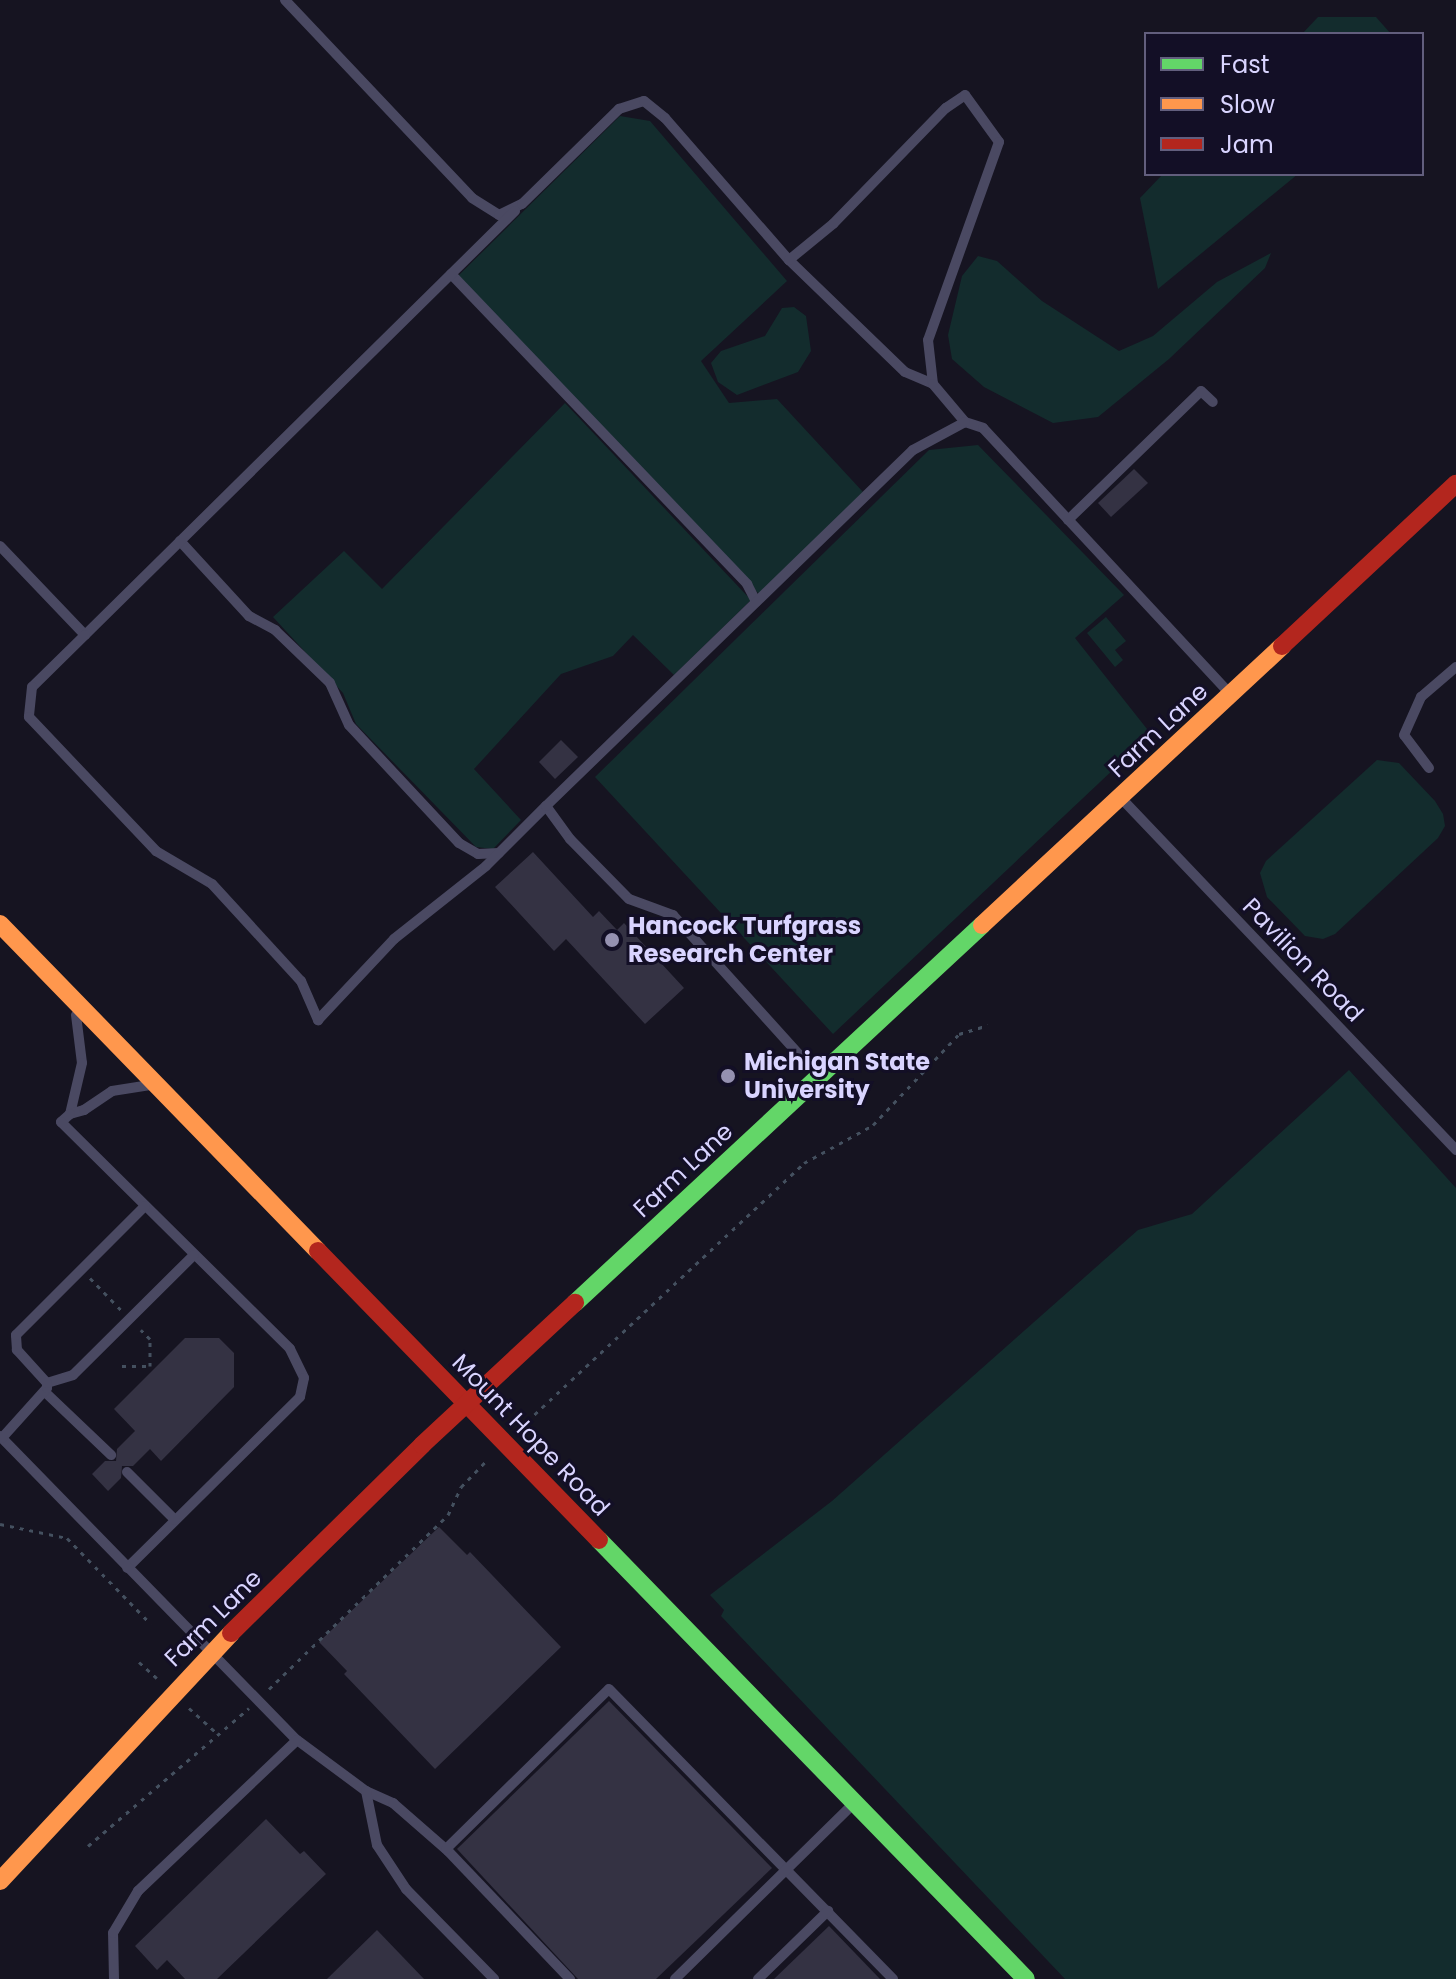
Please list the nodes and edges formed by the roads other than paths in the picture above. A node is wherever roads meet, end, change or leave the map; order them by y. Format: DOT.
graph roads {
  1 [pos="285,0"];
  2 [pos="522,204"];
  3 [pos="789,260"];
  4 [pos="451,274"];
  5 [pos="933,384"];
  6 [pos="1213,402"];
  7 [pos="965,422"];
  8 [pos="1456,484"];
  9 [pos="1068,520"];
  10 [pos="180,541"];
  11 [pos="0,546"];
  12 [pos="756,602"];
  13 [pos="85,635"];
  14 [pos="1456,667"];
  15 [pos="1231,695"];
  16 [pos="1429,768"];
  17 [pos="1121,798"];
  18 [pos="546,806"];
  19 [pos="499,853"];
  20 [pos="0,924"];
  21 [pos="68,995"];
  22 [pos="820,1077"];
  23 [pos="156,1084"];
  24 [pos="70,1114"];
  25 [pos="1456,1150"];
  26 [pos="145,1206"];
  27 [pos="194,1255"];
  28 [pos="46,1388"];
  29 [pos="467,1403"];
  30 [pos="1,1437"];
  31 [pos="111,1455"];
  32 [pos="127,1472"];
  33 [pos="175,1520"];
  34 [pos="127,1568"];
  35 [pos="210,1654"];
  36 [pos="297,1740"];
  37 [pos="366,1791"];
  38 [pos="856,1801"];
  39 [pos="446,1849"];
  40 [pos="786,1872"];
  41 [pos="0,1881"];
  42 [pos="828,1911"];
  43 [pos="114,1979"];
  44 [pos="494,1979"];
  45 [pos="570,1979"];
  46 [pos="675,1979"];
  47 [pos="758,1979"];
  48 [pos="893,1979"];
  49 [pos="1026,1979"];
  1 -- 2 [label="lane"];
  2 -- 3 [label="lane"];
  2 -- 4 [label="lane"];
  3 -- 5 [label="lane"];
  3 -- 5 [label="lane"];
  4 -- 10 [label="lane"];
  4 -- 12 [label="lane"];
  5 -- 7 [label="lane"];
  6 -- 9 [label="lane"];
  7 -- 9 [label="lane"];
  7 -- 12 [label="lane"];
  8 -- 15 [label="street, Farm Lane"];
  9 -- 15 [label="lane"];
  10 -- 13 [label="lane"];
  10 -- 19 [label="lane"];
  11 -- 13 [label="lane"];
  12 -- 18 [label="lane"];
  13 -- 19 [label="lane"];
  14 -- 16 [label="lane"];
  15 -- 17 [label="street, Farm Lane"];
  17 -- 22 [label="street, Farm Lane"];
  17 -- 25 [label="lane, Pavilion Road"];
  18 -- 19 [label="lane"];
  18 -- 22 [label="lane"];
  20 -- 21 [label="street, Mount Hope Road"];
  21 -- 23 [label="street, Mount Hope Road"];
  21 -- 24 [label="lane"];
  22 -- 29 [label="street, Farm Lane"];
  23 -- 24 [label="lane"];
  23 -- 29 [label="street, Mount Hope Road"];
  24 -- 26 [label="lane"];
  26 -- 27 [label="lane"];
  26 -- 28 [label="lane"];
  27 -- 28 [label="lane"];
  27 -- 33 [label="lane"];
  28 -- 30 [label="lane"];
  28 -- 31 [label="lane"];
  29 -- 35 [label="street, Farm Lane"];
  29 -- 38 [label="street, Mount Hope Road"];
  30 -- 34 [label="lane"];
  32 -- 33 [label="lane"];
  33 -- 34 [label="lane"];
  34 -- 35 [label="lane"];
  35 -- 36 [label="lane"];
  35 -- 41 [label="street, Farm Lane"];
  36 -- 37 [label="lane"];
  36 -- 43 [label="lane"];
  37 -- 39 [label="lane"];
  37 -- 44 [label="lane"];
  38 -- 40 [label="lane"];
  38 -- 49 [label="street, Mount Hope Road"];
  39 -- 40 [label="lane"];
  39 -- 45 [label="lane"];
  40 -- 42 [label="lane"];
  40 -- 46 [label="lane"];
  42 -- 47 [label="lane"];
  42 -- 48 [label="lane"];
}
